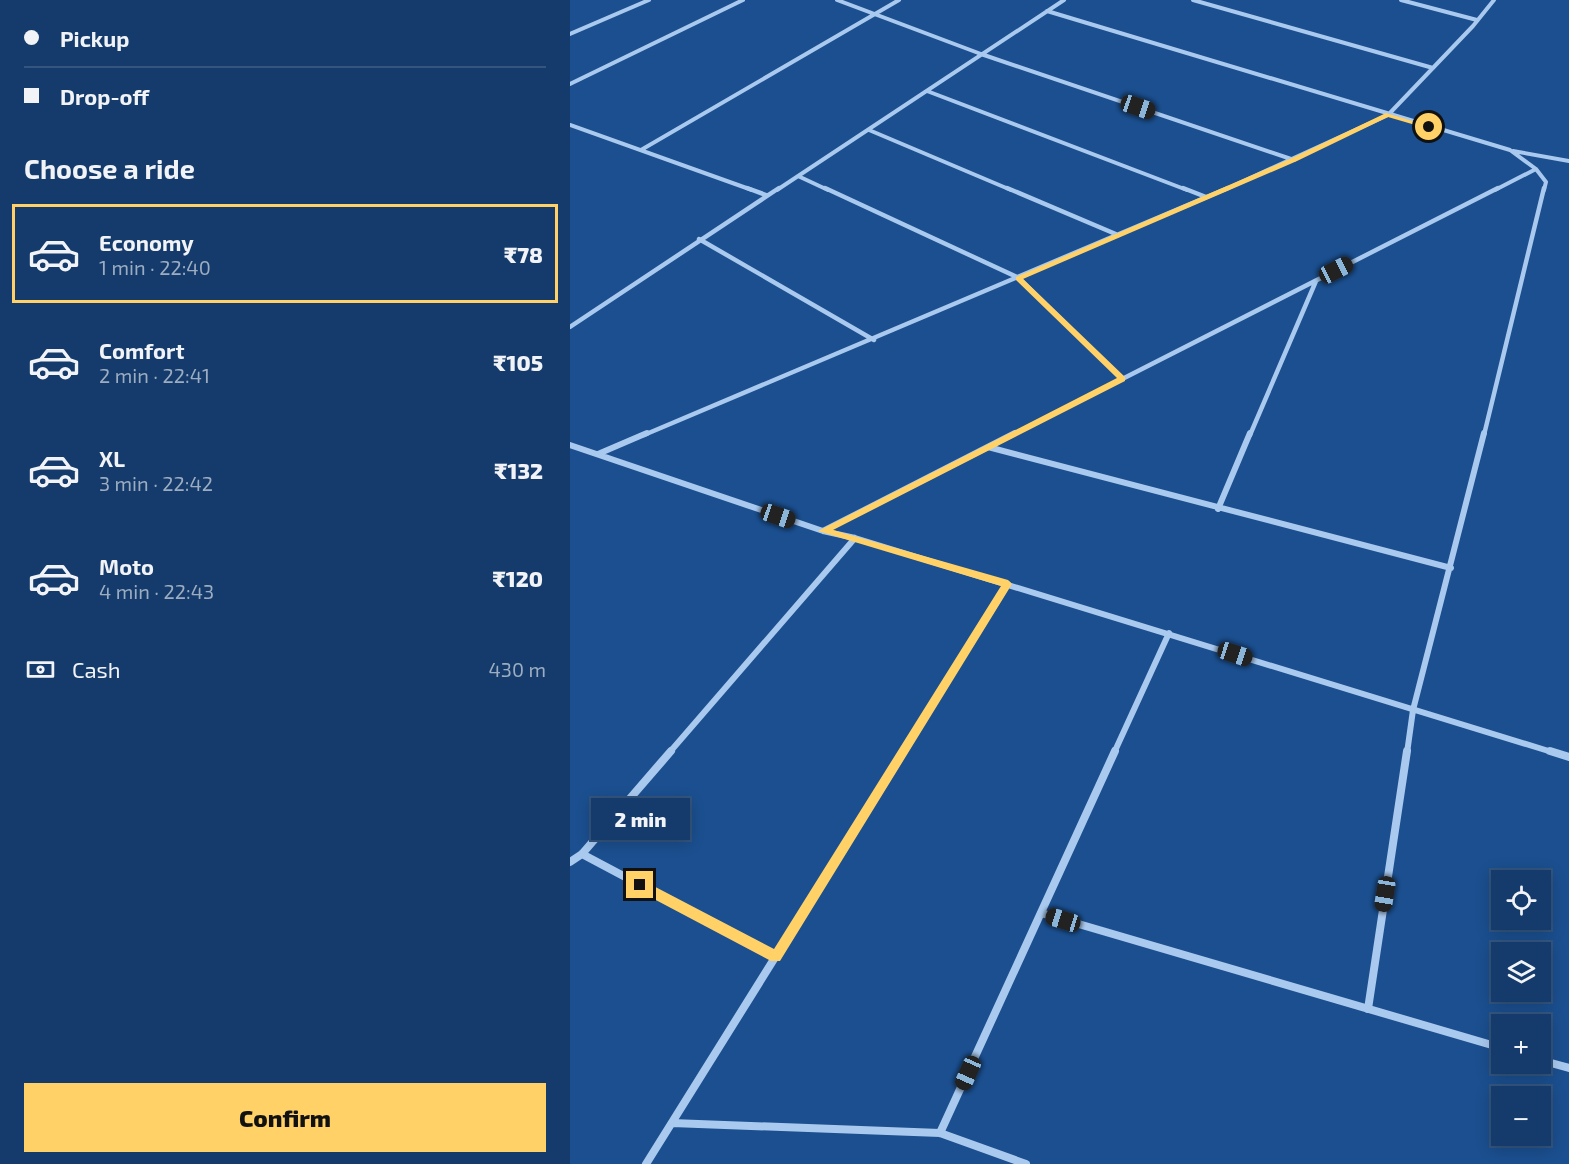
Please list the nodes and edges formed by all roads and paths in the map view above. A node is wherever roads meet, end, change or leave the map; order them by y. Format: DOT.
graph roads {
  1 [pos="649,0"];
  2 [pos="743,0"];
  3 [pos="837,0"];
  4 [pos="899,0"];
  5 [pos="1064,0"];
  6 [pos="1193,0"];
  7 [pos="1401,0"];
  8 [pos="1494,0"];
  9 [pos="1047,11"];
  10 [pos="874,14"];
  11 [pos="1477,20"];
  12 [pos="570,34"];
  13 [pos="981,54"];
  14 [pos="1432,68"];
  15 [pos="570,84"];
  16 [pos="927,91"];
  17 [pos="1388,115"];
  18 [pos="570,125"];
  19 [pos="869,130"];
  20 [pos="641,150"];
  21 [pos="1510,150"];
  22 [pos="1294,160"];
  23 [pos="1569,161"];
  24 [pos="1536,169"];
  25 [pos="798,176"];
  26 [pos="766,195"];
  27 [pos="1206,197"];
  28 [pos="1118,235"];
  29 [pos="699,239"];
  30 [pos="1019,278"];
  31 [pos="1316,281"];
  32 [pos="570,327"];
  33 [pos="874,340"];
  34 [pos="1122,379"];
  35 [pos="570,444"];
  36 [pos="988,447"];
  37 [pos="598,454"];
  38 [pos="1218,509"];
  39 [pos="823,531"];
  40 [pos="855,538"];
  41 [pos="1451,568"];
  42 [pos="1008,584"];
  43 [pos="1169,633"];
  44 [pos="1413,710"];
  45 [pos="1569,757"];
  46 [pos="582,854"];
  47 [pos="570,862"];
  48 [pos="1041,913"];
  49 [pos="776,957"];
  50 [pos="1368,1009"];
  51 [pos="1491,1045"];
  52 [pos="1551,1063"];
  53 [pos="1569,1068"];
  54 [pos="672,1123"];
  55 [pos="940,1133"];
  56 [pos="646,1164"];
  57 [pos="1026,1164"];
  1 -- 12 [label="street"];
  2 -- 15 [label="street"];
  3 -- 10 [label="street"];
  4 -- 10 [label="street"];
  5 -- 9 [label="street"];
  6 -- 14 [label="street"];
  7 -- 11 [label="street"];
  8 -- 11 [label="street"];
  9 -- 13 [label="street"];
  9 -- 17 [label="street"];
  10 -- 13 [label="street"];
  10 -- 20 [label="street"];
  11 -- 14 [label="street"];
  13 -- 16 [label="street"];
  13 -- 22 [label="street"];
  14 -- 17 [label="street"];
  16 -- 19 [label="street"];
  16 -- 27 [label="street"];
  17 -- 21 [label="street"];
  17 -- 22 [label="street"];
  18 -- 20 [label="street"];
  19 -- 25 [label="street"];
  19 -- 28 [label="street"];
  20 -- 26 [label="street"];
  21 -- 23 [label="street"];
  21 -- 24 [label="street"];
  22 -- 27 [label="street"];
  24 -- 31 [label="street"];
  24 -- 41 [label="street"];
  25 -- 26 [label="street"];
  25 -- 30 [label="street"];
  26 -- 29 [label="street"];
  27 -- 28 [label="street"];
  28 -- 30 [label="street"];
  29 -- 32 [label="street"];
  29 -- 33 [label="street"];
  30 -- 33 [label="street"];
  30 -- 34 [label="street"];
  31 -- 34 [label="street"];
  31 -- 38 [label="street"];
  33 -- 37 [label="street"];
  34 -- 36 [label="street"];
  35 -- 37 [label="street"];
  36 -- 38 [label="street"];
  36 -- 39 [label="street"];
  37 -- 39 [label="street"];
  38 -- 41 [label="street"];
  39 -- 40 [label="street"];
  40 -- 42 [label="street"];
  40 -- 46 [label="street"];
  41 -- 44 [label="street"];
  42 -- 43 [label="street"];
  42 -- 49 [label="street"];
  43 -- 44 [label="street"];
  43 -- 48 [label="street"];
  44 -- 45 [label="street"];
  44 -- 50 [label="street"];
  46 -- 47 [label="street"];
  46 -- 49 [label="street"];
  48 -- 50 [label="street"];
  48 -- 55 [label="street"];
  49 -- 54 [label="street"];
  50 -- 51 [label="street"];
  52 -- 53 [label="street"];
  54 -- 55 [label="street"];
  54 -- 56 [label="street"];
  55 -- 57 [label="street"];
}
